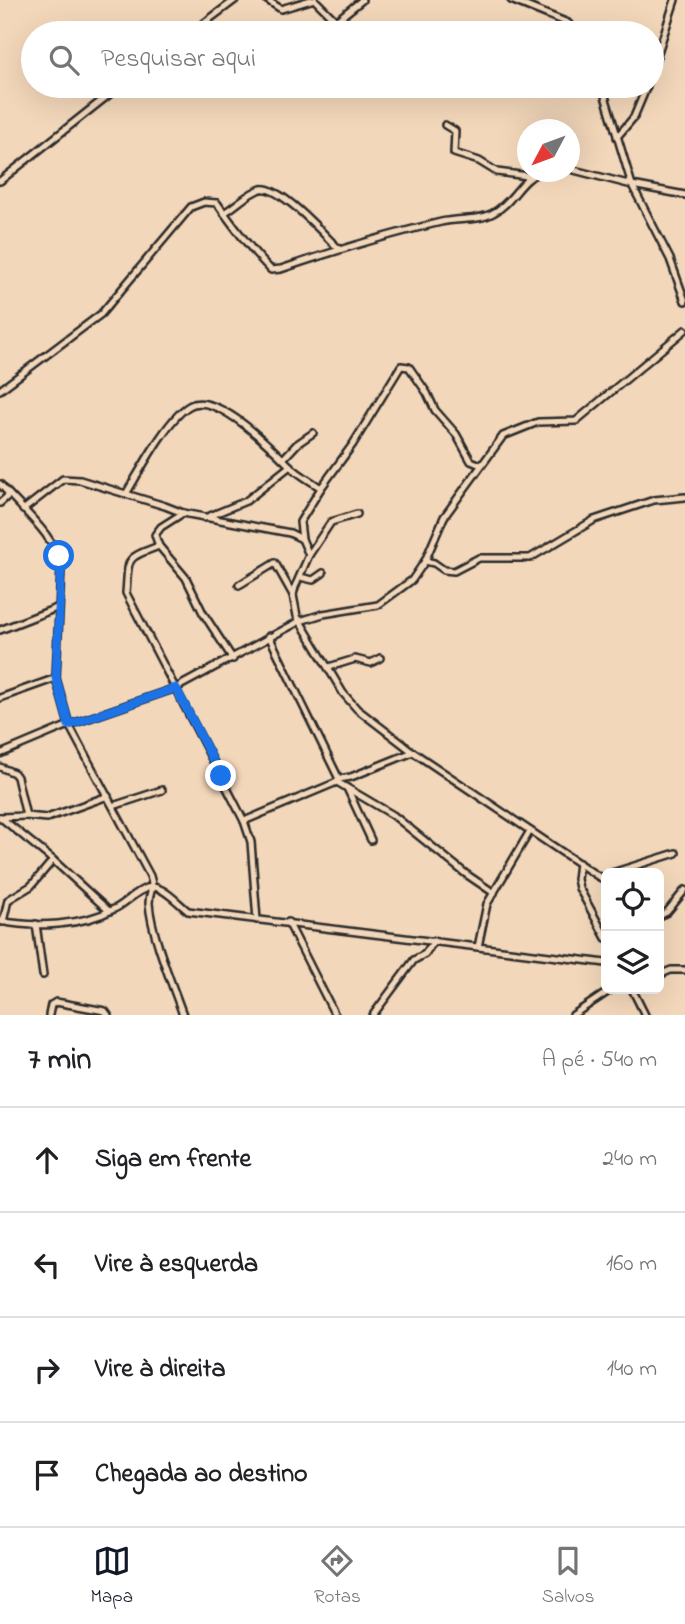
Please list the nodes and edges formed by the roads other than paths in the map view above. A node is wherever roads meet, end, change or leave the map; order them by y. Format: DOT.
graph roads {
  1 [pos="235,0"];
  2 [pos="267,0"];
  3 [pos="313,0"];
  4 [pos="362,0"];
  5 [pos="511,0"];
  6 [pos="675,0"];
  7 [pos="207,21"];
  8 [pos="335,21"];
  9 [pos="337,21"];
  10 [pos="563,21"];
  11 [pos="664,34"];
  12 [pos="105,98"];
  13 [pos="606,98"];
  14 [pos="642,98"];
  15 [pos="445,125"];
  16 [pos="617,137"];
  17 [pos="580,172"];
  18 [pos="517,175"];
  19 [pos="0,181"];
  20 [pos="524,182"];
  21 [pos="632,185"];
  22 [pos="685,195"];
  23 [pos="224,213"];
  24 [pos="339,249"];
  25 [pos="685,301"];
  26 [pos="685,330"];
  27 [pos="0,390"];
  28 [pos="313,433"];
  29 [pos="284,458"];
  30 [pos="481,465"];
  31 [pos="290,466"];
  32 [pos="0,484"];
  33 [pos="321,488"];
  34 [pos="126,494"];
  35 [pos="9,495"];
  36 [pos="685,497"];
  37 [pos="0,503"];
  38 [pos="23,510"];
  39 [pos="183,513"];
  40 [pos="357,514"];
  41 [pos="205,518"];
  42 [pos="302,539"];
  43 [pos="159,546"];
  44 [pos="309,555"];
  45 [pos="425,561"];
  46 [pos="323,573"];
  47 [pos="300,578"];
  48 [pos="239,585"];
  49 [pos="293,596"];
  50 [pos="59,607"];
  51 [pos="300,621"];
  52 [pos="0,630"];
  53 [pos="269,636"];
  54 [pos="380,658"];
  55 [pos="233,659"];
  56 [pos="329,667"];
  57 [pos="56,678"];
  58 [pos="176,688"];
  59 [pos="0,698"];
  60 [pos="69,725"];
  61 [pos="413,752"];
  62 [pos="0,754"];
  63 [pos="0,767"];
  64 [pos="338,781"];
  65 [pos="347,788"];
  66 [pos="162,790"];
  67 [pos="108,796"];
  68 [pos="113,806"];
  69 [pos="26,816"];
  70 [pos="0,817"];
  71 [pos="244,821"];
  72 [pos="530,831"];
  73 [pos="371,840"];
  74 [pos="676,853"];
  75 [pos="54,860"];
  76 [pos="579,863"];
  77 [pos="626,868"];
  78 [pos="601,876"];
  79 [pos="153,887"];
  80 [pos="685,890"];
  81 [pos="494,893"];
  82 [pos="109,911"];
  83 [pos="664,914"];
  84 [pos="257,920"];
  85 [pos="2,921"];
  86 [pos="288,922"];
  87 [pos="36,924"];
  88 [pos="602,931"];
  89 [pos="435,942"];
  90 [pos="478,947"];
  91 [pos="601,962"];
  92 [pos="685,970"];
  93 [pos="664,973"];
  94 [pos="43,975"];
  95 [pos="604,994"];
  96 [pos="634,994"];
  97 [pos="49,1015"];
  98 [pos="108,1015"];
  99 [pos="183,1015"];
  100 [pos="335,1015"];
  101 [pos="373,1015"];
  102 [pos="573,1015"];
  103 [pos="645,1015"];
  1 -- 7 [label="street"];
  2 -- 3 [label="street"];
  3 -- 8 [label="street"];
  4 -- 9 [label="street"];
  5 -- 10 [label="street"];
  6 -- 11 [label="street"];
  12 -- 19 [label="street"];
  13 -- 16 [label="street"];
  14 -- 16 [label="street"];
  15 -- 18 [label="street"];
  16 -- 21 [label="street"];
  17 -- 21 [label="street"];
  20 -- 24 [label="street"];
  21 -- 22 [label="street"];
  21 -- 25 [label="street"];
  23 -- 24 [label="street"];
  23 -- 24 [label="street"];
  23 -- 27 [label="street"];
  26 -- 30 [label="street"];
  28 -- 29 [label="street"];
  29 -- 31 [label="street"];
  29 -- 34 [label="street"];
  30 -- 33 [label="street"];
  30 -- 45 [label="street"];
  31 -- 33 [label="street"];
  31 -- 41 [label="street"];
  32 -- 35 [label="street"];
  33 -- 42 [label="street"];
  34 -- 38 [label="street"];
  34 -- 39 [label="street"];
  35 -- 37 [label="street"];
  35 -- 38 [label="street"];
  36 -- 45 [label="street"];
  38 -- 50 [label="street"];
  39 -- 41 [label="street"];
  39 -- 43 [label="street"];
  40 -- 44 [label="street"];
  41 -- 42 [label="street"];
  42 -- 44 [label="street"];
  43 -- 55 [label="street"];
  43 -- 58 [label="street"];
  44 -- 47 [label="street"];
  45 -- 51 [label="street"];
  46 -- 47 [label="street"];
  47 -- 49 [label="street"];
  48 -- 49 [label="street"];
  49 -- 51 [label="street"];
  50 -- 52 [label="street"];
  50 -- 57 [label="street"];
  51 -- 53 [label="street"];
  51 -- 56 [label="street"];
  53 -- 55 [label="street"];
  53 -- 64 [label="street"];
  54 -- 56 [label="street"];
  55 -- 58 [label="street"];
  56 -- 61 [label="street"];
  57 -- 59 [label="street"];
  57 -- 60 [label="street"];
  58 -- 60 [label="street"];
  58 -- 71 [label="street"];
  60 -- 62 [label="street"];
  60 -- 67 [label="street"];
  61 -- 64 [label="street"];
  61 -- 72 [label="street"];
  63 -- 69 [label="street"];
  64 -- 65 [label="street"];
  64 -- 71 [label="street"];
  65 -- 73 [label="street"];
  65 -- 81 [label="street"];
  66 -- 68 [label="street"];
  67 -- 68 [label="street"];
  67 -- 69 [label="street"];
  68 -- 79 [label="street"];
  69 -- 70 [label="street"];
  70 -- 75 [label="street"];
  71 -- 84 [label="street"];
  72 -- 76 [label="street"];
  72 -- 81 [label="street"];
  74 -- 77 [label="street"];
  75 -- 82 [label="street"];
  75 -- 85 [label="street"];
  76 -- 78 [label="street"];
  76 -- 88 [label="street"];
  79 -- 82 [label="street"];
  79 -- 84 [label="street"];
  79 -- 99 [label="street"];
  80 -- 83 [label="street"];
  81 -- 90 [label="street"];
  82 -- 87 [label="street"];
  84 -- 86 [label="street"];
  85 -- 87 [label="street"];
  86 -- 89 [label="street"];
  86 -- 100 [label="street"];
  87 -- 94 [label="street"];
  89 -- 90 [label="street"];
  89 -- 101 [label="street"];
  90 -- 91 [label="street"];
  92 -- 93 [label="street"];
  95 -- 102 [label="street"];
  96 -- 103 [label="street"];
  97 -- 98 [label="street"];
}
